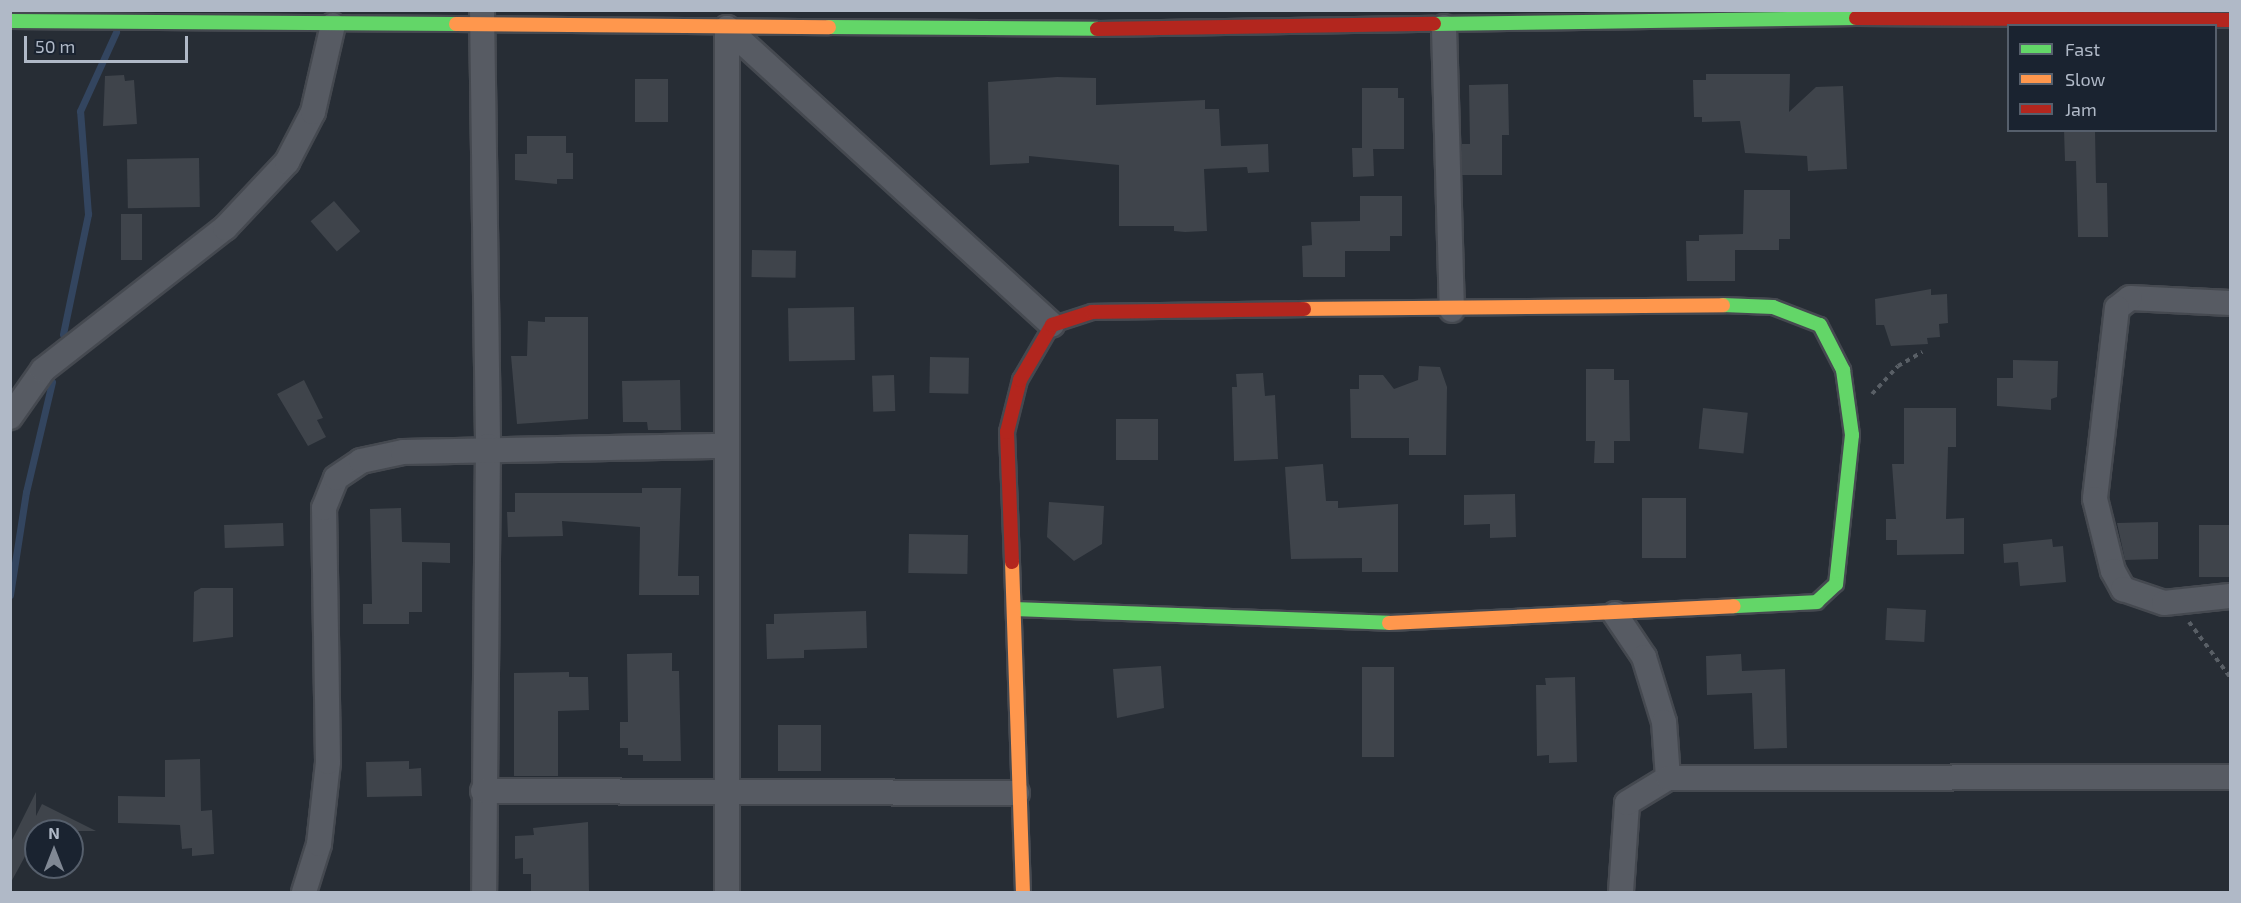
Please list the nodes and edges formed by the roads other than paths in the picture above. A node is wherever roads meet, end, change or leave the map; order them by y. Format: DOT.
graph roads {
  1 [pos="1992,14"];
  2 [pos="482,18"];
  3 [pos="979,20"];
  4 [pos="2230,20"];
  5 [pos="10,21"];
  6 [pos="333,25"];
  7 [pos="1444,27"];
  8 [pos="727,28"];
  9 [pos="2230,303"];
  10 [pos="1452,310"];
  11 [pos="1052,325"];
  12 [pos="10,417"];
  13 [pos="488,446"];
  14 [pos="726,446"];
  15 [pos="2230,596"];
  16 [pos="1014,609"];
  17 [pos="1615,614"];
  18 [pos="2230,777"];
  19 [pos="1668,778"];
  20 [pos="483,791"];
  21 [pos="725,793"];
  22 [pos="1017,793"];
  23 [pos="304,892"];
  24 [pos="483,892"];
  25 [pos="727,892"];
  26 [pos="1023,892"];
  27 [pos="1621,892"];
  1 -- 4 [label="street"];
  1 -- 7 [label="street"];
  2 -- 6 [label="street"];
  2 -- 8 [label="street"];
  2 -- 13 [label="street"];
  3 -- 7 [label="street"];
  3 -- 8 [label="street"];
  5 -- 6 [label="street"];
  6 -- 12 [label="street"];
  7 -- 10 [label="street"];
  8 -- 11 [label="street"];
  8 -- 14 [label="street"];
  9 -- 15 [label="street"];
  10 -- 11 [label="street"];
  10 -- 17 [label="street"];
  11 -- 16 [label="street"];
  13 -- 14 [label="street"];
  13 -- 20 [label="street"];
  13 -- 23 [label="street"];
  14 -- 21 [label="street"];
  16 -- 17 [label="street"];
  16 -- 22 [label="street"];
  17 -- 19 [label="street"];
  18 -- 19 [label="street"];
  19 -- 27 [label="street"];
  20 -- 21 [label="street"];
  20 -- 24 [label="street"];
  21 -- 22 [label="street"];
  21 -- 25 [label="street"];
  22 -- 26 [label="street"];
}
